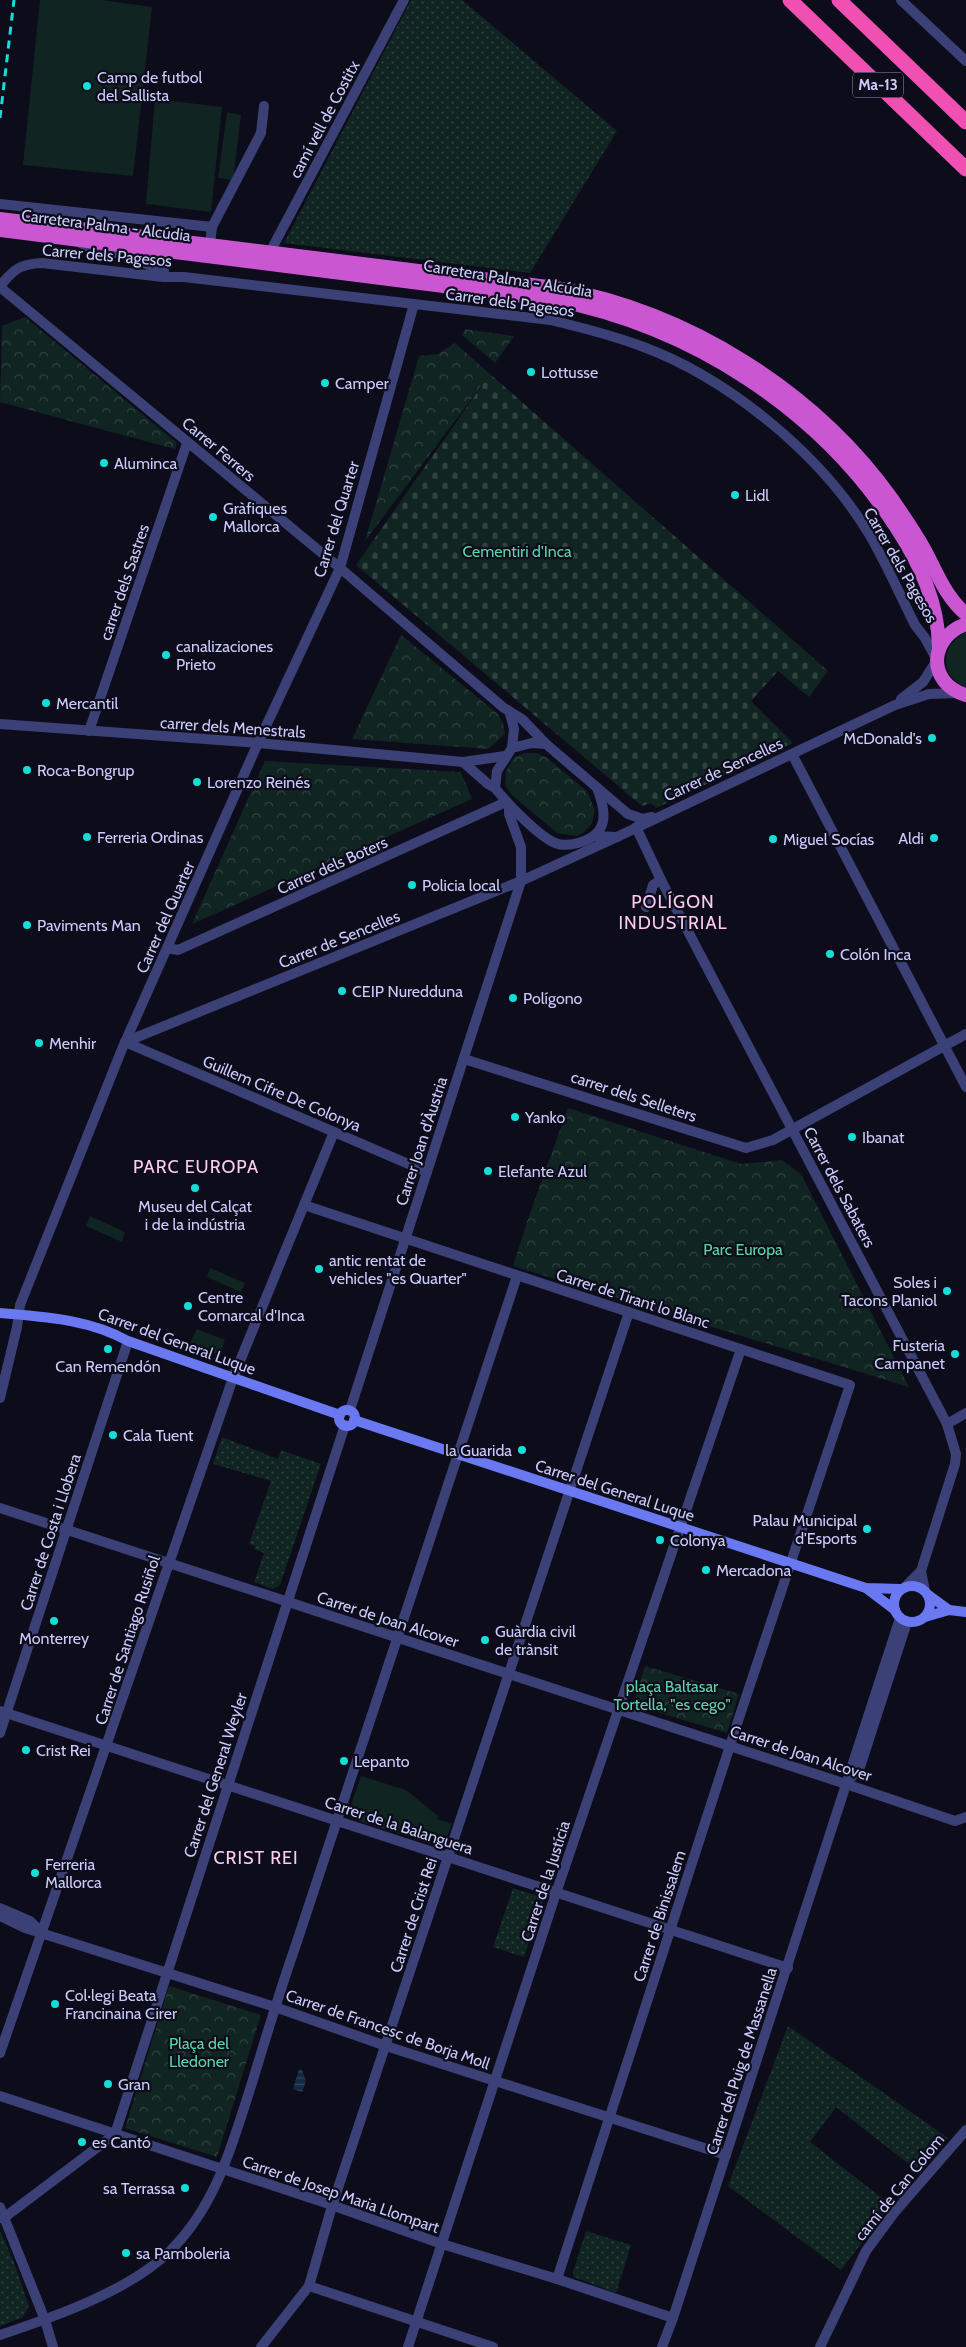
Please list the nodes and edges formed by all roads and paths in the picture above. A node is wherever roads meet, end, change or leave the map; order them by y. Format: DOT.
graph roads {
  1 [pos="404,0"];
  2 [pos="790,0"];
  3 [pos="839,0"];
  4 [pos="901,0"];
  5 [pos="966,60"];
  6 [pos="264,106"];
  7 [pos="966,122"];
  8 [pos="966,169"];
  9 [pos="0,204"];
  10 [pos="0,219"];
  11 [pos="212,227"];
  12 [pos="0,230"];
  13 [pos="76,239"];
  14 [pos="209,250"];
  15 [pos="270,252"];
  16 [pos="181,276"];
  17 [pos="0,286"];
  18 [pos="414,304"];
  19 [pos="187,443"];
  20 [pos="340,568"];
  21 [pos="966,614"];
  22 [pos="966,624"];
  23 [pos="938,653"];
  24 [pos="964,694"];
  25 [pos="895,704"];
  26 [pos="510,713"];
  27 [pos="0,724"];
  28 [pos="89,731"];
  29 [pos="258,743"];
  30 [pos="546,744"];
  31 [pos="508,752"];
  32 [pos="792,754"];
  33 [pos="463,762"];
  34 [pos="495,788"];
  35 [pos="597,788"];
  36 [pos="508,803"];
  37 [pos="661,816"];
  38 [pos="636,827"];
  39 [pos="595,836"];
  40 [pos="616,837"];
  41 [pos="581,842"];
  42 [pos="564,861"];
  43 [pos="661,880"];
  44 [pos="521,881"];
  45 [pos="646,906"];
  46 [pos="168,948"];
  47 [pos="966,1034"];
  48 [pos="125,1042"];
  49 [pos="944,1045"];
  50 [pos="464,1058"];
  51 [pos="966,1086"];
  52 [pos="793,1128"];
  53 [pos="334,1132"];
  54 [pos="427,1172"];
  55 [pos="304,1205"];
  56 [pos="406,1239"];
  57 [pos="517,1276"];
  58 [pos="629,1312"];
  59 [pos="0,1313"];
  60 [pos="19,1315"];
  61 [pos="128,1341"];
  62 [pos="741,1349"];
  63 [pos="233,1378"];
  64 [pos="850,1385"];
  65 [pos="0,1398"];
  66 [pos="345,1413"];
  67 [pos="966,1413"];
  68 [pos="350,1423"];
  69 [pos="947,1424"];
  70 [pos="458,1454"];
  71 [pos="571,1491"];
  72 [pos="0,1508"];
  73 [pos="680,1527"];
  74 [pos="68,1530"];
  75 [pos="168,1563"];
  76 [pos="791,1564"];
  77 [pos="921,1571"];
  78 [pos="866,1588"];
  79 [pos="904,1588"];
  80 [pos="926,1592"];
  81 [pos="288,1602"];
  82 [pos="949,1610"];
  83 [pos="966,1612"];
  84 [pos="925,1616"];
  85 [pos="901,1617"];
  86 [pos="398,1638"];
  87 [pos="510,1674"];
  88 [pos="619,1710"];
  89 [pos="3,1712"];
  90 [pos="0,1733"];
  91 [pos="107,1745"];
  92 [pos="730,1746"];
  93 [pos="228,1784"];
  94 [pos="846,1784"];
  95 [pos="965,1818"];
  96 [pos="338,1820"];
  97 [pos="448,1858"];
  98 [pos="556,1893"];
  99 [pos="0,1908"];
  100 [pos="0,1916"];
  101 [pos="0,1922"];
  102 [pos="25,1928"];
  103 [pos="670,1929"];
  104 [pos="40,1931"];
  105 [pos="788,1968"];
  106 [pos="166,1973"];
  107 [pos="275,2007"];
  108 [pos="386,2046"];
  109 [pos="0,2053"];
  110 [pos="495,2080"];
  111 [pos="0,2096"];
  112 [pos="609,2117"];
  113 [pos="966,2130"];
  114 [pos="115,2134"];
  115 [pos="726,2155"];
  116 [pos="224,2170"];
  117 [pos="332,2206"];
  118 [pos="0,2207"];
  119 [pos="2,2218"];
  120 [pos="442,2244"];
  121 [pos="557,2279"];
  122 [pos="308,2286"];
  123 [pos="673,2318"];
  124 [pos="45,2320"];
  125 [pos="416,2322"];
  126 [pos="0,2335"];
  127 [pos="53,2347"];
  128 [pos="261,2347"];
  129 [pos="408,2347"];
  130 [pos="493,2347"];
  131 [pos="662,2347"];
  132 [pos="820,2347"];
  1 -- 15 [label="street, camí vell de Costitx"];
  2 -- 8 [label="highway, Ma-13"];
  3 -- 7 [label="highway, Ma-13"];
  4 -- 5 [label="street"];
  6 -- 11 [label="street"];
  9 -- 11 [label="street"];
  10 -- 14 [label="highway, Carretera Palma - Alcúdia"];
  11 -- 14 [label="street"];
  12 -- 13 [label="highway, Carretera Palma - Alcúdia"];
  13 -- 14 [label="highway, Carretera Palma - Alcúdia"];
  13 -- 16 [label="street"];
  14 -- 15 [label="highway, Carretera Palma - Alcúdia"];
  14 -- 23 [label="highway, Carretera Palma - Alcúdia"];
  15 -- 21 [label="highway, Carretera Palma - Alcúdia"];
  16 -- 17 [label="street, Carrer dels Pagesos"];
  16 -- 18 [label="street, Carrer dels Pagesos"];
  17 -- 19 [label="street, Carrer Ferrers"];
  18 -- 20 [label="street, Carrer del Quarter"];
  18 -- 23 [label="street, Carrer dels Pagesos"];
  19 -- 20 [label="street, Carrer Ferrers"];
  19 -- 28 [label="street, carrer dels Sastres"];
  20 -- 26 [label="street, Carrer Ferrers"];
  20 -- 29 [label="street, Carrer del Quarter"];
  22 -- 23 [label="highway"];
  23 -- 24 [label="highway, Carretera Palma - Alcúdia"];
  23 -- 25 [label="street, Carrer de Sencelles"];
  24 -- 25 [label="street, Carrer de Sencelles"];
  25 -- 32 [label="street, Carrer de Sencelles"];
  26 -- 30 [label="street, Carrer Ferrers"];
  26 -- 31 [label="street"];
  27 -- 28 [label="street, carrer dels Menestrals"];
  28 -- 29 [label="street, carrer dels Menestrals"];
  29 -- 33 [label="street, carrer dels Menestrals"];
  29 -- 46 [label="street, Carrer del Quarter"];
  30 -- 31 [label="street"];
  30 -- 35 [label="street"];
  31 -- 33 [label="street, carrer dels Menestrals"];
  31 -- 34 [label="street"];
  32 -- 37 [label="street, Carrer de Sencelles"];
  32 -- 49 [label="street"];
  33 -- 34 [label="street"];
  34 -- 36 [label="street"];
  35 -- 37 [label="street"];
  35 -- 39 [label="street"];
  36 -- 41 [label="street"];
  36 -- 44 [label="street, Carrer Joan d'Àustria"];
  36 -- 46 [label="street, Carrer dels Boters"];
  37 -- 38 [label="street, Carrer de Sencelles"];
  38 -- 40 [label="street, Carrer de Sencelles"];
  38 -- 43 [label="street, Carrer dels Sabaters"];
  39 -- 40 [label="street"];
  39 -- 41 [label="street"];
  40 -- 42 [label="street, Carrer de Sencelles"];
  41 -- 42 [label="street, Carrer de Sencelles"];
  42 -- 44 [label="street, Carrer de Sencelles"];
  43 -- 45 [label="street"];
  43 -- 52 [label="street, Carrer dels Sabaters"];
  44 -- 48 [label="street, Carrer de Sencelles"];
  44 -- 50 [label="street, Carrer Joan d'Àustria"];
  46 -- 48 [label="street, Carrer del Quarter"];
  47 -- 49 [label="street, carrer dels Selleters"];
  48 -- 53 [label="street, Guillem Cifre De Colonya"];
  48 -- 60 [label="street, Carrer del Quarter"];
  49 -- 51 [label="street"];
  49 -- 52 [label="street, carrer dels Selleters"];
  50 -- 52 [label="street, carrer dels Selleters"];
  50 -- 54 [label="street, Carrer Joan d'Àustria"];
  52 -- 69 [label="street, Carrer dels Sabaters"];
  53 -- 54 [label="street, Guillem Cifre De Colonya"];
  53 -- 55 [label="street, Carrer de Santiago Rusiñol"];
  54 -- 56 [label="street, Carrer Joan d'Àustria"];
  55 -- 56 [label="street, Carrer de Tirant lo Blanc"];
  55 -- 63 [label="street, Carrer de Santiago Rusiñol"];
  56 -- 57 [label="street, Carrer de Tirant lo Blanc"];
  56 -- 66 [label="street, Carrer Joan d'Àustria"];
  57 -- 58 [label="street, Carrer de Tirant lo Blanc"];
  57 -- 70 [label="street"];
  58 -- 62 [label="street, Carrer de Tirant lo Blanc"];
  58 -- 71 [label="street, Carrer de Crist Rei"];
  59 -- 60 [label="main road, Carrer del General Luque"];
  60 -- 61 [label="main road, Carrer del General Luque"];
  60 -- 65 [label="street, Carrer del Quarter"];
  61 -- 63 [label="main road, Carrer del General Luque"];
  61 -- 74 [label="street, Carrer de Costa i Llobera"];
  62 -- 64 [label="street, Carrer de Tirant lo Blanc"];
  62 -- 73 [label="street, Carrer de la Justícia"];
  63 -- 66 [label="main road, Carrer del General Luque"];
  63 -- 75 [label="street, Carrer de Santiago Rusiñol"];
  64 -- 76 [label="street, Carrer de Binissalem"];
  66 -- 68 [label="main road"];
  67 -- 69 [label="street"];
  68 -- 70 [label="main road, Carrer del General Luque"];
  68 -- 81 [label="street, Carrer del General Weyler"];
  69 -- 77 [label="street, Carrer dels Sabaters"];
  70 -- 71 [label="main road, Carrer del General Luque"];
  70 -- 86 [label="street"];
  71 -- 73 [label="main road, Carrer del General Luque"];
  71 -- 87 [label="street, Carrer de Crist Rei"];
  72 -- 74 [label="street, Carrer de Joan Alcover"];
  73 -- 76 [label="main road, Carrer del General Luque"];
  73 -- 88 [label="street, Carrer de la Justícia"];
  74 -- 75 [label="street, Carrer de Joan Alcover"];
  74 -- 89 [label="street, Carrer de Costa i Llobera"];
  75 -- 81 [label="street, Carrer de Joan Alcover"];
  75 -- 91 [label="street, Carrer de Santiago Rusiñol"];
  76 -- 78 [label="main road, Carrer del General Luque"];
  76 -- 92 [label="street, Carrer de Binissalem"];
  77 -- 79 [label="street, Carrer dels Sabaters"];
  77 -- 80 [label="street, Carrer dels Sabaters"];
  78 -- 79 [label="main road, Carrer del General Luque"];
  78 -- 85 [label="main road, Carrer del General Luque"];
  79 -- 80 [label="main road"];
  79 -- 85 [label="main road"];
  80 -- 82 [label="main road"];
  80 -- 84 [label="main road"];
  81 -- 86 [label="street, Carrer de Joan Alcover"];
  81 -- 93 [label="street, Carrer del General Weyler"];
  82 -- 83 [label="main road"];
  82 -- 84 [label="main road"];
  84 -- 85 [label="main road"];
  85 -- 94 [label="street, Carrer del Puig de Massanella"];
  86 -- 87 [label="street, Carrer de Joan Alcover"];
  86 -- 96 [label="street"];
  87 -- 88 [label="street, Carrer de Joan Alcover"];
  87 -- 97 [label="street, Carrer de Crist Rei"];
  88 -- 92 [label="street, Carrer de Joan Alcover"];
  88 -- 98 [label="street, Carrer de la Justícia"];
  89 -- 90 [label="street, Carrer de Costa i Llobera"];
  89 -- 91 [label="street, Carrer de la Balanguera"];
  91 -- 93 [label="street, Carrer de la Balanguera"];
  91 -- 104 [label="street, Carrer de Santiago Rusiñol"];
  92 -- 94 [label="street, Carrer de Joan Alcover"];
  92 -- 103 [label="street, Carrer de Binissalem"];
  93 -- 96 [label="street, Carrer de la Balanguera"];
  93 -- 106 [label="street, Carrer del General Weyler"];
  94 -- 95 [label="street, Carrer de Joan Alcover"];
  94 -- 105 [label="street, Carrer del Puig de Massanella"];
  96 -- 97 [label="street, Carrer de la Balanguera"];
  96 -- 107 [label="street"];
  97 -- 98 [label="street, Carrer de la Balanguera"];
  97 -- 108 [label="street, Carrer de Crist Rei"];
  98 -- 103 [label="street, Carrer de la Balanguera"];
  98 -- 110 [label="street, Carrer de la Justícia"];
  99 -- 104 [label="street, Carrer de Francesc de Borja Moll"];
  100 -- 102 [label="street"];
  101 -- 102 [label="street"];
  102 -- 104 [label="street, Carrer de Francesc de Borja Moll"];
  103 -- 105 [label="street, Carrer de la Balanguera"];
  103 -- 112 [label="street, Carrer de Binissalem"];
  104 -- 106 [label="street, Carrer de Francesc de Borja Moll"];
  104 -- 109 [label="street, Carrer de Santiago Rusiñol"];
  105 -- 115 [label="street, Carrer del Puig de Massanella"];
  106 -- 107 [label="street, Carrer de Francesc de Borja Moll"];
  106 -- 114 [label="street, Carrer del General Weyler"];
  107 -- 108 [label="street, Carrer de Francesc de Borja Moll"];
  107 -- 116 [label="street"];
  108 -- 110 [label="street, Carrer de Francesc de Borja Moll"];
  108 -- 117 [label="street, Carrer de Crist Rei"];
  110 -- 112 [label="street, Carrer de Francesc de Borja Moll"];
  110 -- 120 [label="street, Carrer de la Justícia"];
  111 -- 114 [label="street, Carrer de Josep Maria Llompart"];
  112 -- 115 [label="street, Carrer de Francesc de Borja Moll"];
  112 -- 121 [label="street, Carrer de Binissalem"];
  113 -- 132 [label="street, camí de Can Colom"];
  114 -- 116 [label="street, Carrer de Josep Maria Llompart"];
  114 -- 119 [label="street"];
  115 -- 123 [label="street, Carrer del Puig de Massanella"];
  116 -- 117 [label="street, Carrer de Josep Maria Llompart"];
  116 -- 124 [label="street"];
  117 -- 120 [label="street, Carrer de Josep Maria Llompart"];
  117 -- 122 [label="street, Carrer de Crist Rei"];
  118 -- 119 [label="street"];
  119 -- 124 [label="street"];
  120 -- 121 [label="street, Carrer de Josep Maria Llompart"];
  120 -- 125 [label="street, Carrer de la Justícia"];
  121 -- 123 [label="street, Carrer de Josep Maria Llompart"];
  122 -- 125 [label="street"];
  122 -- 128 [label="street"];
  123 -- 131 [label="street, Carrer del Puig de Massanella"];
  124 -- 126 [label="street"];
  124 -- 127 [label="street"];
  125 -- 129 [label="street, Carrer de la Justícia"];
  125 -- 130 [label="street"];
}
